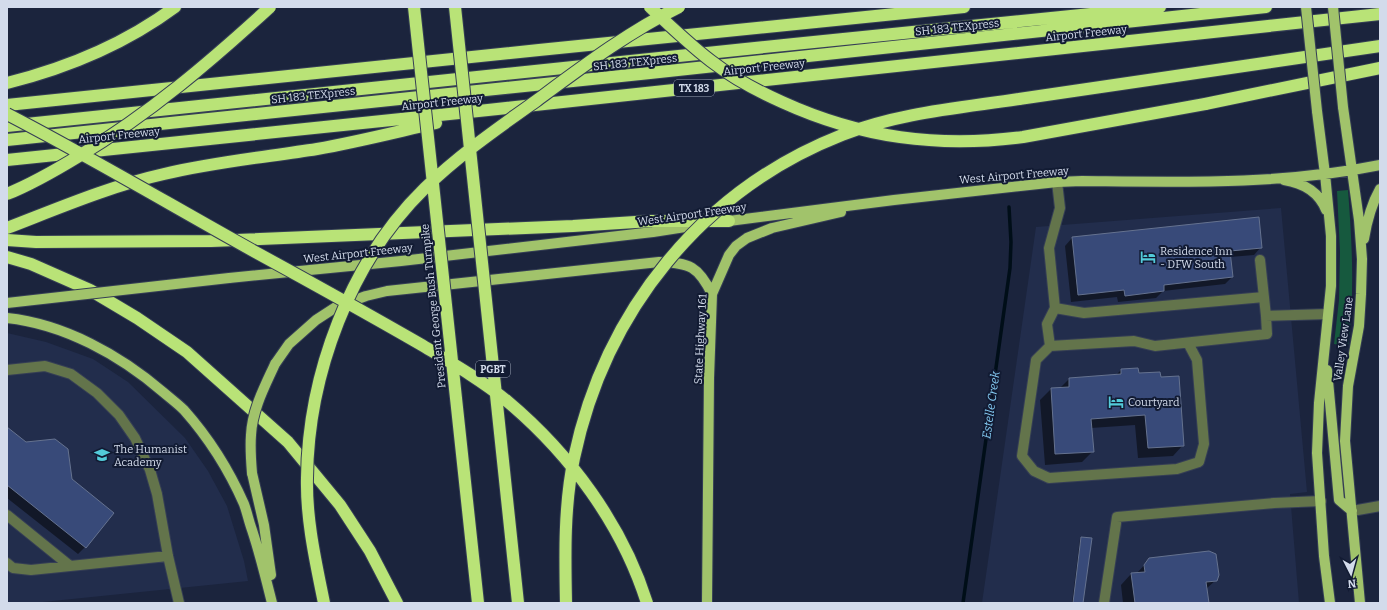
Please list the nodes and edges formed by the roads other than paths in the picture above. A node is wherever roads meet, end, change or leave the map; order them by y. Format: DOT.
graph roads {
  1 [pos="175,7"];
  2 [pos="270,7"];
  3 [pos="414,7"];
  4 [pos="455,7"];
  5 [pos="650,7"];
  6 [pos="680,7"];
  7 [pos="964,7"];
  8 [pos="1160,7"];
  9 [pos="1266,7"];
  10 [pos="1306,7"];
  11 [pos="1333,7"];
  12 [pos="1380,14"];
  13 [pos="1380,46"];
  14 [pos="1380,68"];
  15 [pos="7,82"];
  16 [pos="7,105"];
  17 [pos="488,110"];
  18 [pos="7,114"];
  19 [pos="7,126"];
  20 [pos="7,140"];
  21 [pos="7,160"];
  22 [pos="1380,165"];
  23 [pos="1352,171"];
  24 [pos="1325,174"];
  25 [pos="1266,179"];
  26 [pos="1057,182"];
  27 [pos="1380,189"];
  28 [pos="7,194"];
  29 [pos="894,200"];
  30 [pos="729,220"];
  31 [pos="1329,222"];
  32 [pos="7,228"];
  33 [pos="7,240"];
  34 [pos="7,257"];
  35 [pos="1362,257"];
  36 [pos="1260,260"];
  37 [pos="712,294"];
  38 [pos="1264,297"];
  39 [pos="7,304"];
  40 [pos="1055,308"];
  41 [pos="1328,314"];
  42 [pos="1266,316"];
  43 [pos="7,318"];
  44 [pos="1188,343"];
  45 [pos="1050,346"];
  46 [pos="1324,346"];
  47 [pos="7,370"];
  48 [pos="1320,500"];
  49 [pos="1380,506"];
  50 [pos="1352,511"];
  51 [pos="7,515"];
  52 [pos="168,556"];
  53 [pos="7,563"];
  54 [pos="70,566"];
  55 [pos="179,603"];
  56 [pos="273,603"];
  57 [pos="324,603"];
  58 [pos="397,603"];
  59 [pos="478,603"];
  60 [pos="518,603"];
  61 [pos="566,603"];
  62 [pos="647,603"];
  63 [pos="708,603"];
  64 [pos="1104,603"];
  65 [pos="1330,603"];
  66 [pos="1360,603"];
  1 -- 15 [label="highway"];
  2 -- 28 [label="highway, bridge"];
  3 -- 59 [label="highway, President George Bush Turnpike, bridge"];
  4 -- 60 [label="highway, PGBT, bridge"];
  5 -- 14 [label="highway, bridge"];
  6 -- 57 [label="highway, bridge"];
  7 -- 16 [label="highway"];
  8 -- 19 [label="highway, SH 183 TEXpress"];
  9 -- 20 [label="highway, SH 183 TEXpress"];
  10 -- 24 [label="main road, Valley View Lane, bridge"];
  11 -- 23 [label="main road, Valley View Lane, bridge"];
  12 -- 17 [label="highway, Airport Freeway / TX 183"];
  13 -- 61 [label="highway, bridge"];
  17 -- 21 [label="highway, Airport Freeway / TX 183"];
  17 -- 32 [label="highway"];
  18 -- 62 [label="highway, bridge"];
  22 -- 23 [label="main road, West Airport Freeway"];
  23 -- 24 [label="main road, West Airport Freeway"];
  23 -- 35 [label="main road, Valley View Lane"];
  24 -- 25 [label="main road, West Airport Freeway"];
  24 -- 31 [label="main road, Valley View Lane"];
  25 -- 26 [label="main road, West Airport Freeway"];
  25 -- 31 [label="main road"];
  26 -- 29 [label="main road, West Airport Freeway"];
  26 -- 40 [label="lane"];
  27 -- 35 [label="main road"];
  29 -- 30 [label="main road, West Airport Freeway"];
  29 -- 37 [label="main road, State Highway 161"];
  30 -- 33 [label="highway"];
  30 -- 39 [label="main road, West Airport Freeway, bridge"];
  31 -- 41 [label="main road, Valley View Lane"];
  34 -- 58 [label="highway"];
  35 -- 50 [label="main road, Valley View Lane"];
  36 -- 38 [label="lane"];
  37 -- 56 [label="main road, bridge"];
  37 -- 63 [label="main road, State Highway 161"];
  38 -- 40 [label="lane"];
  38 -- 42 [label="lane"];
  40 -- 45 [label="lane"];
  41 -- 42 [label="lane"];
  41 -- 46 [label="main road, Valley View Lane"];
  42 -- 44 [label="lane"];
  43 -- 56 [label="main road"];
  44 -- 45 [label="lane"];
  44 -- 45 [label="lane"];
  46 -- 48 [label="main road, Valley View Lane"];
  46 -- 50 [label="main road"];
  47 -- 52 [label="lane"];
  48 -- 64 [label="lane"];
  48 -- 65 [label="main road, Valley View Lane"];
  49 -- 50 [label="lane"];
  50 -- 66 [label="main road, Valley View Lane"];
  51 -- 54 [label="lane"];
  52 -- 54 [label="lane"];
  52 -- 55 [label="lane"];
  53 -- 54 [label="lane"];
}
